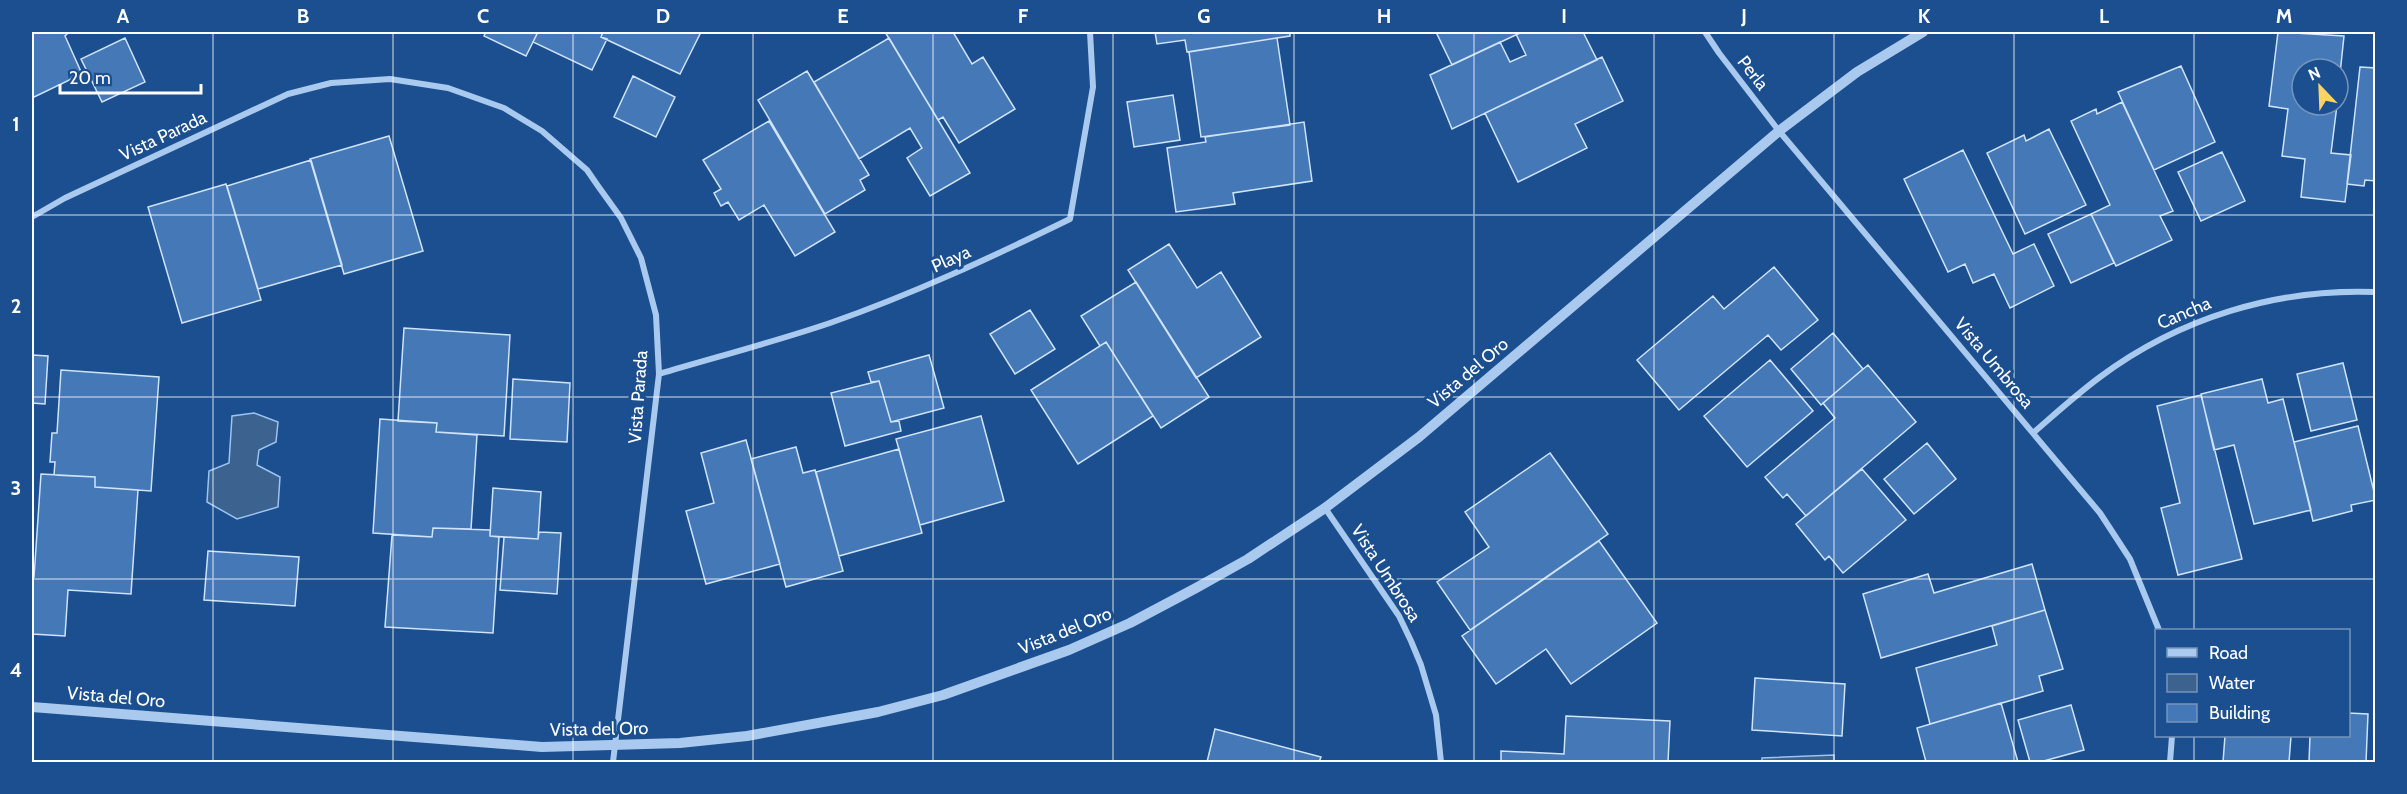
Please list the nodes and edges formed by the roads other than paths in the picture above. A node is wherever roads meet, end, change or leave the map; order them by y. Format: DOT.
graph roads {
  1 [pos="1090,32"];
  2 [pos="1705,32"];
  3 [pos="1923,32"];
  4 [pos="1779,131"];
  5 [pos="32,218"];
  6 [pos="2376,292"];
  7 [pos="659,375"];
  8 [pos="2033,433"];
  9 [pos="1325,508"];
  10 [pos="2158,629"];
  11 [pos="32,707"];
  12 [pos="2172,737"];
  13 [pos="614,747"];
  14 [pos="613,762"];
  15 [pos="1441,762"];
  16 [pos="2170,762"];
  1 -- 7 [label="street, Playa"];
  2 -- 4 [label="street, Perla"];
  3 -- 4 [label="street, Vista del Oro"];
  4 -- 8 [label="street, Vista Umbrosa"];
  4 -- 9 [label="street, Vista del Oro"];
  5 -- 7 [label="street, Vista Parada"];
  6 -- 8 [label="street, Cancha"];
  7 -- 13 [label="street, Vista Parada"];
  8 -- 10 [label="street, Vista Umbrosa"];
  9 -- 13 [label="street, Vista del Oro"];
  9 -- 15 [label="street, Vista Umbrosa"];
  11 -- 13 [label="street, Vista del Oro"];
  12 -- 16 [label="street"];
  13 -- 14 [label="street, Vista Parada"];
}
